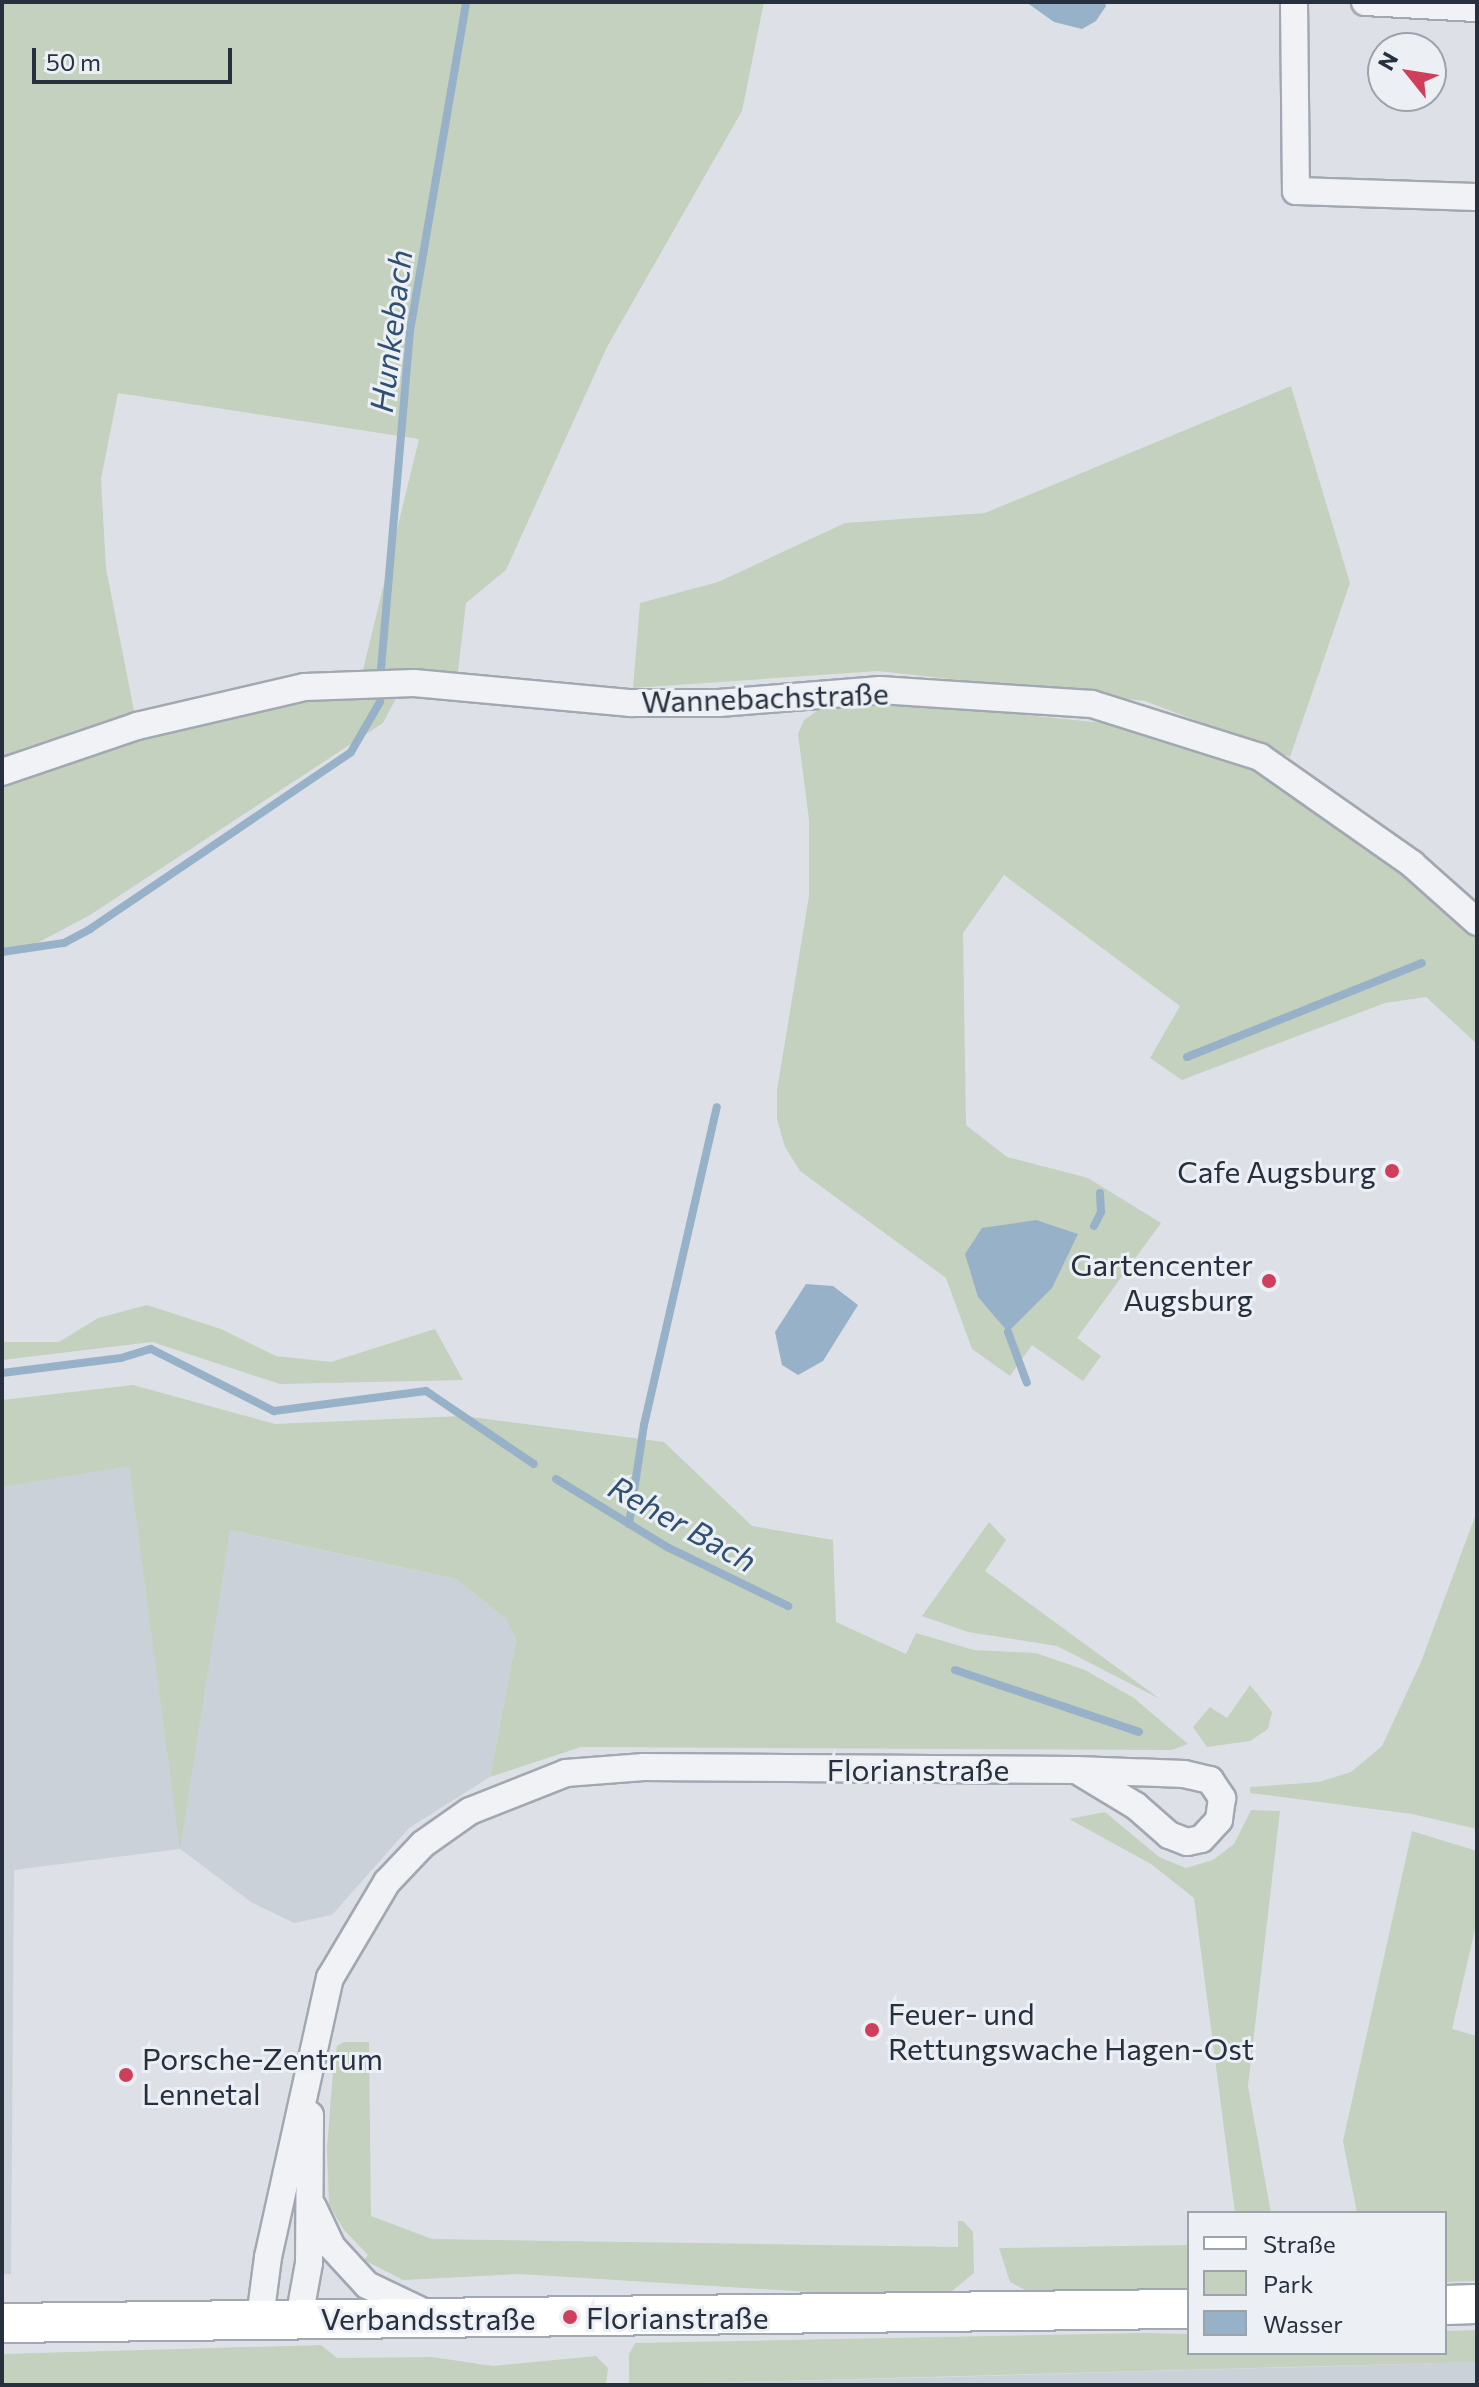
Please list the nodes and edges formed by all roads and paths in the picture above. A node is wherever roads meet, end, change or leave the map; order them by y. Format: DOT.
graph roads {
  1 [pos="1294,2"];
  2 [pos="1365,2"];
  3 [pos="1477,8"];
  4 [pos="1477,197"];
  5 [pos="2,772"];
  6 [pos="1477,922"];
  7 [pos="1076,1770"];
  8 [pos="309,2079"];
  9 [pos="312,2204"];
  10 [pos="1477,2304"];
  11 [pos="1447,2305"];
  12 [pos="1187,2309"];
  13 [pos="434,2317"];
  14 [pos="260,2318"];
  15 [pos="299,2318"];
  16 [pos="2,2323"];
  1 -- 4 [label="street"];
  2 -- 3 [label="street"];
  5 -- 6 [label="street, Wannebachstraße"];
  7 -- 7 [label="street, Florianstraße"];
  7 -- 8 [label="street, Florianstraße"];
  8 -- 9 [label="street, Florianstraße"];
  8 -- 14 [label="street, Florianstraße"];
  9 -- 13 [label="street, Florianstraße"];
  9 -- 15 [label="street, Florianstraße"];
  10 -- 11 [label="main road"];
  12 -- 13 [label="main road, Verbandsstraße"];
  13 -- 15 [label="main road, Verbandsstraße"];
  14 -- 15 [label="main road, Verbandsstraße"];
  14 -- 16 [label="main road, Verbandsstraße"];
}
